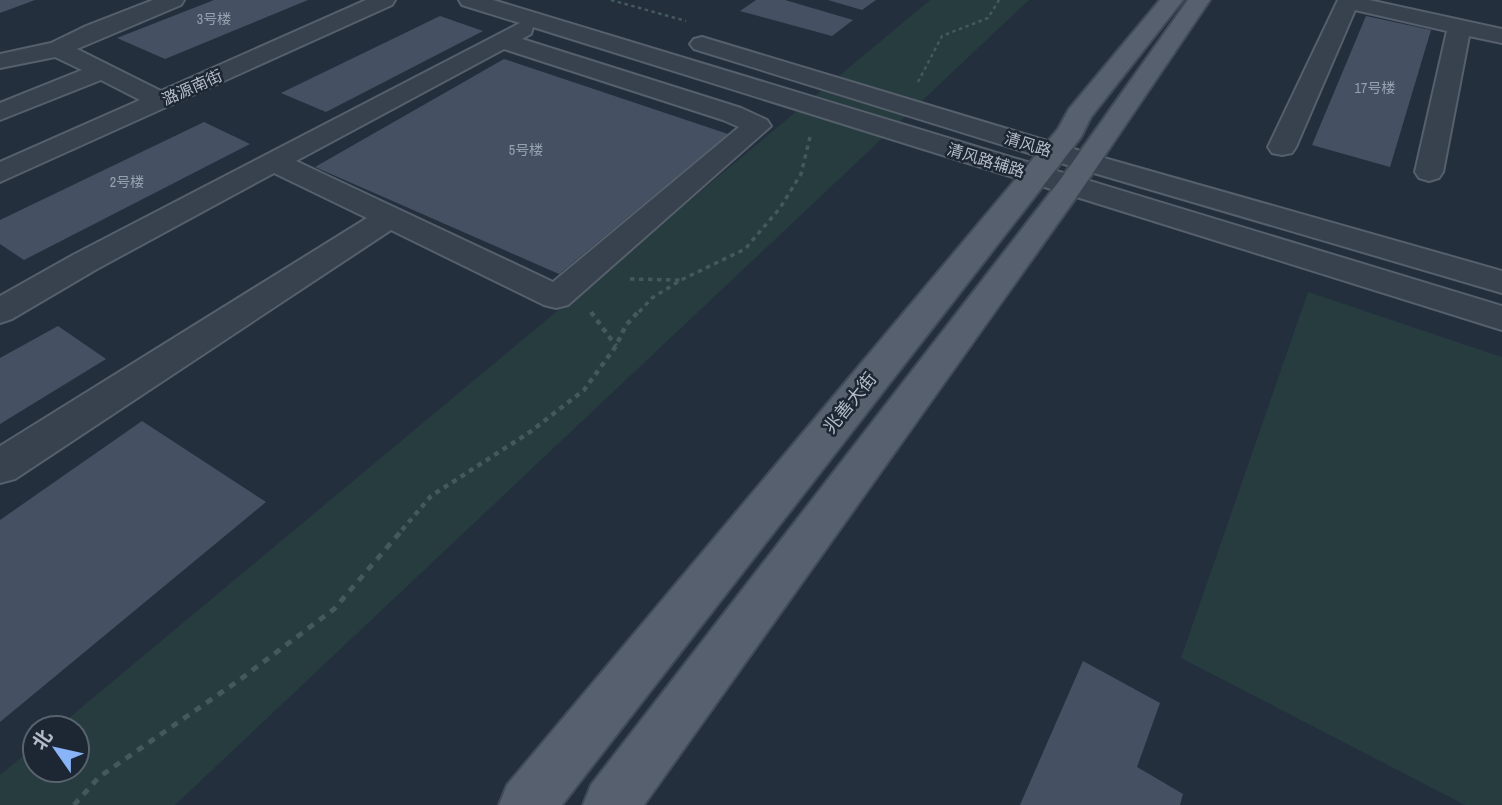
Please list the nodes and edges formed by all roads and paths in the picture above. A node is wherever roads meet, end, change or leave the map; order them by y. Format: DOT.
graph roads {
  1 [pos="173,0"];
  2 [pos="384,0"];
  3 [pos="470,0"];
  4 [pos="999,0"];
  5 [pos="1172,0"];
  6 [pos="1199,0"];
  7 [pos="1348,1"];
  8 [pos="571,4"];
  9 [pos="539,22"];
  10 [pos="1460,27"];
  11 [pos="1502,36"];
  12 [pos="677,37"];
  13 [pos="500,40"];
  14 [pos="58,49"];
  15 [pos="0,61"];
  16 [pos="102,71"];
  17 [pos="915,86"];
  18 [pos="162,101"];
  19 [pos="0,112"];
  20 [pos="812,128"];
  21 [pos="1282,147"];
  22 [pos="274,162"];
  23 [pos="1061,168"];
  24 [pos="1429,172"];
  25 [pos="0,173"];
  26 [pos="389,218"];
  27 [pos="1502,282"];
  28 [pos="0,311"];
  29 [pos="1502,318"];
  30 [pos="0,467"];
  31 [pos="75,805"];
  32 [pos="527,805"];
  33 [pos="611,805"];
  1 -- 14 [label="street"];
  2 -- 18 [label="street, 潞源南街"];
  3 -- 9 [label="street, 清风路辅路"];
  4 -- 17 [label="path"];
  5 -- 23 [label="main road, 兆善大街"];
  6 -- 23 [label="main road, 兆善大街"];
  7 -- 10 [label="street"];
  7 -- 21 [label="street"];
  8 -- 9 [label="street"];
  9 -- 13 [label="street"];
  9 -- 23 [label="street, 清风路辅路"];
  10 -- 11 [label="street"];
  10 -- 24 [label="street"];
  12 -- 23 [label="street, 清风路"];
  13 -- 22 [label="street"];
  13 -- 26 [label="street"];
  14 -- 15 [label="street"];
  14 -- 16 [label="street"];
  16 -- 18 [label="street"];
  16 -- 19 [label="street"];
  18 -- 25 [label="street, 潞源南街"];
  20 -- 31 [label="path"];
  22 -- 26 [label="street"];
  22 -- 28 [label="street"];
  23 -- 27 [label="street, 清风路"];
  23 -- 29 [label="street, 清风路辅路"];
  23 -- 32 [label="main road, 兆善大街"];
  23 -- 33 [label="main road, 兆善大街"];
  26 -- 30 [label="street"];
}
